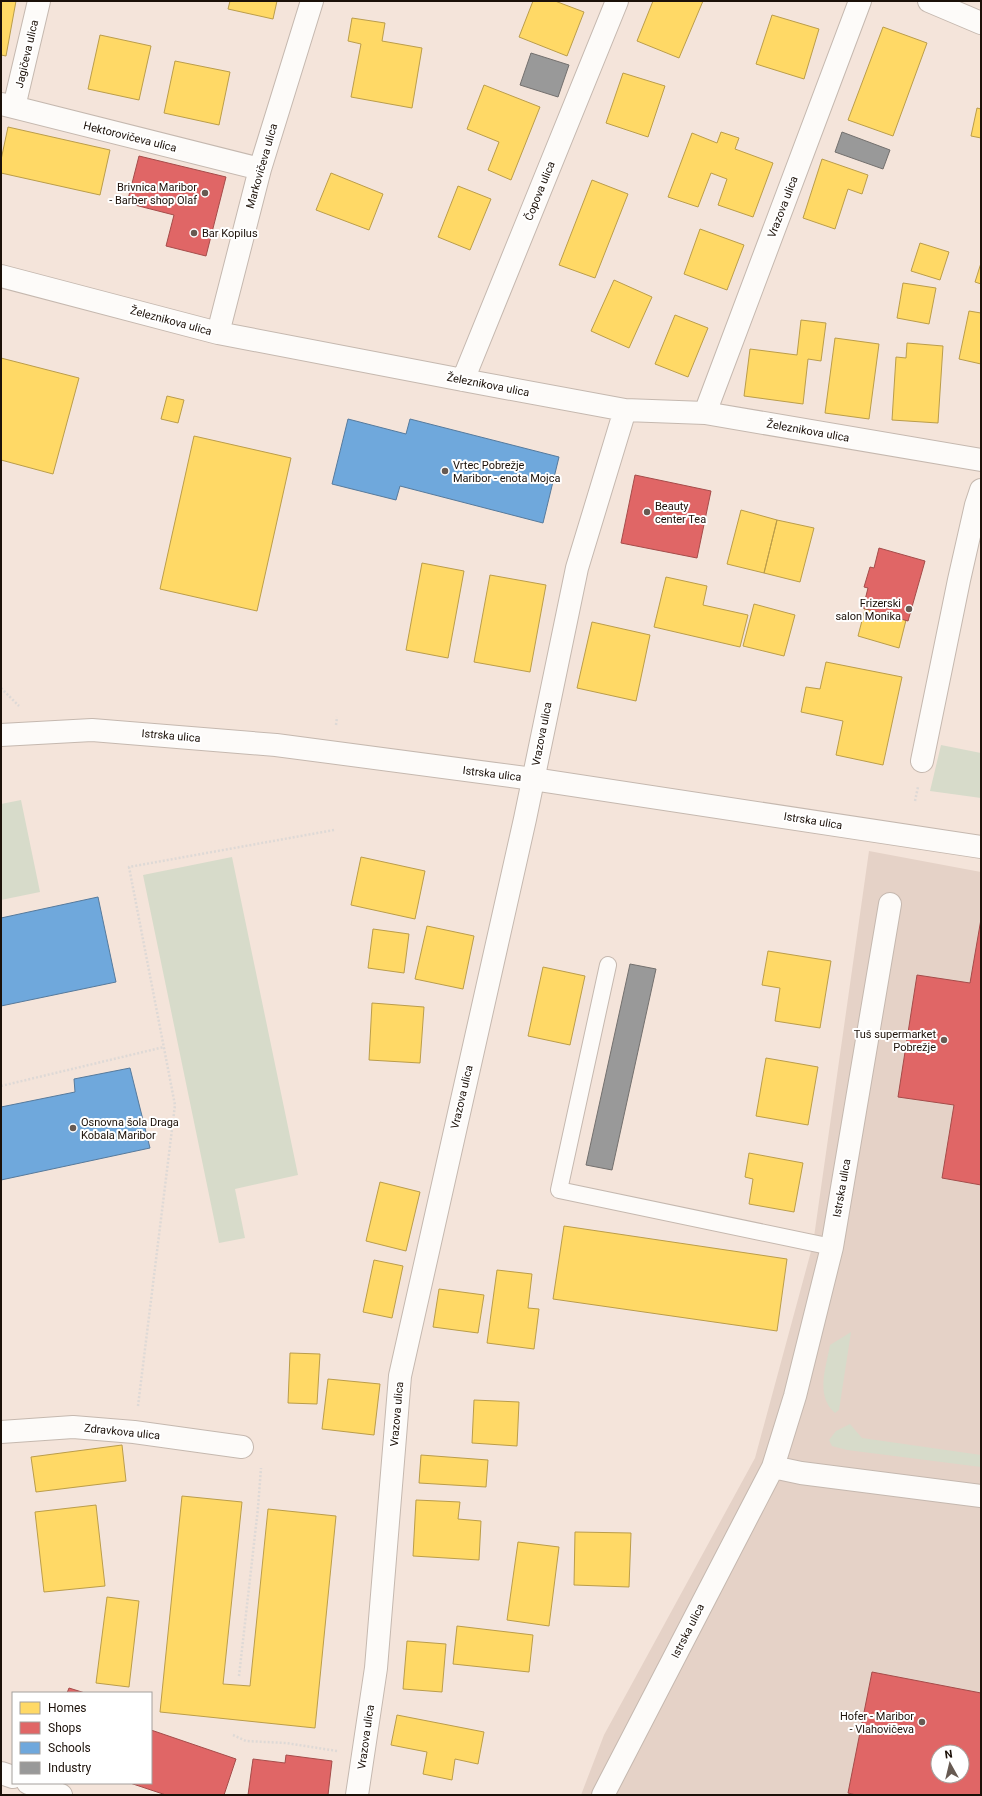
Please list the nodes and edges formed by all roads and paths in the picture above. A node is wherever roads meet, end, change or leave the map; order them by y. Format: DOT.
graph roads {
  1 [pos="39,1"];
  2 [pos="312,1"];
  3 [pos="618,1"];
  4 [pos="860,1"];
  5 [pos="928,1"];
  6 [pos="981,23"];
  7 [pos="8,105"];
  8 [pos="260,169"];
  9 [pos="1,276"];
  10 [pos="218,333"];
  11 [pos="463,380"];
  12 [pos="625,410"];
  13 [pos="705,413"];
  14 [pos="981,460"];
  15 [pos="981,490"];
  16 [pos="1,688"];
  17 [pos="23,710"];
  18 [pos="1,735"];
  19 [pos="922,760"];
  20 [pos="533,779"];
  21 [pos="334,830"];
  22 [pos="981,847"];
  23 [pos="890,904"];
  24 [pos="608,965"];
  25 [pos="164,1047"];
  26 [pos="1,1086"];
  27 [pos="832,1247"];
  28 [pos="1,1432"];
  29 [pos="134,1432"];
  30 [pos="242,1447"];
  31 [pos="773,1467"];
  32 [pos="981,1496"];
  33 [pos="239,1676"];
  34 [pos="233,1735"];
  35 [pos="364,1753"];
  36 [pos="1,1773"];
  37 [pos="12,1778"];
  38 [pos="31,1784"];
  39 [pos="61,1795"];
  40 [pos="358,1795"];
  41 [pos="603,1795"];
  1 -- 7 [label="street, Jagičeva ulica"];
  2 -- 8 [label="street, Markovičeva ulica"];
  3 -- 11 [label="street, Čopova ulica"];
  4 -- 13 [label="street, Vrazova ulica"];
  5 -- 6 [label="street"];
  7 -- 8 [label="street, Hektorovičeva ulica"];
  8 -- 10 [label="street, Markovičeva ulica"];
  9 -- 10 [label="street, Železnikova ulica"];
  10 -- 11 [label="street, Železnikova ulica"];
  11 -- 12 [label="street, Železnikova ulica"];
  12 -- 13 [label="street, Železnikova ulica"];
  12 -- 20 [label="street, Vrazova ulica"];
  13 -- 14 [label="street, Železnikova ulica"];
  15 -- 19 [label="street"];
  16 -- 17 [label="path"];
  18 -- 20 [label="street, Istrska ulica"];
  20 -- 22 [label="street, Istrska ulica"];
  20 -- 35 [label="street, Vrazova ulica"];
  21 -- 25 [label="path"];
  23 -- 27 [label="street, Istrska ulica"];
  24 -- 27 [label="lane"];
  25 -- 26 [label="path"];
  25 -- 29 [label="path"];
  27 -- 31 [label="street, Istrska ulica"];
  28 -- 29 [label="street, Zdravkova ulica"];
  29 -- 30 [label="street, Zdravkova ulica"];
  30 -- 33 [label="path"];
  31 -- 32 [label="street"];
  31 -- 41 [label="street, Istrska ulica"];
  34 -- 35 [label="path"];
  35 -- 40 [label="street, Vrazova ulica"];
  36 -- 37 [label="street"];
  38 -- 39 [label="street"];
}
